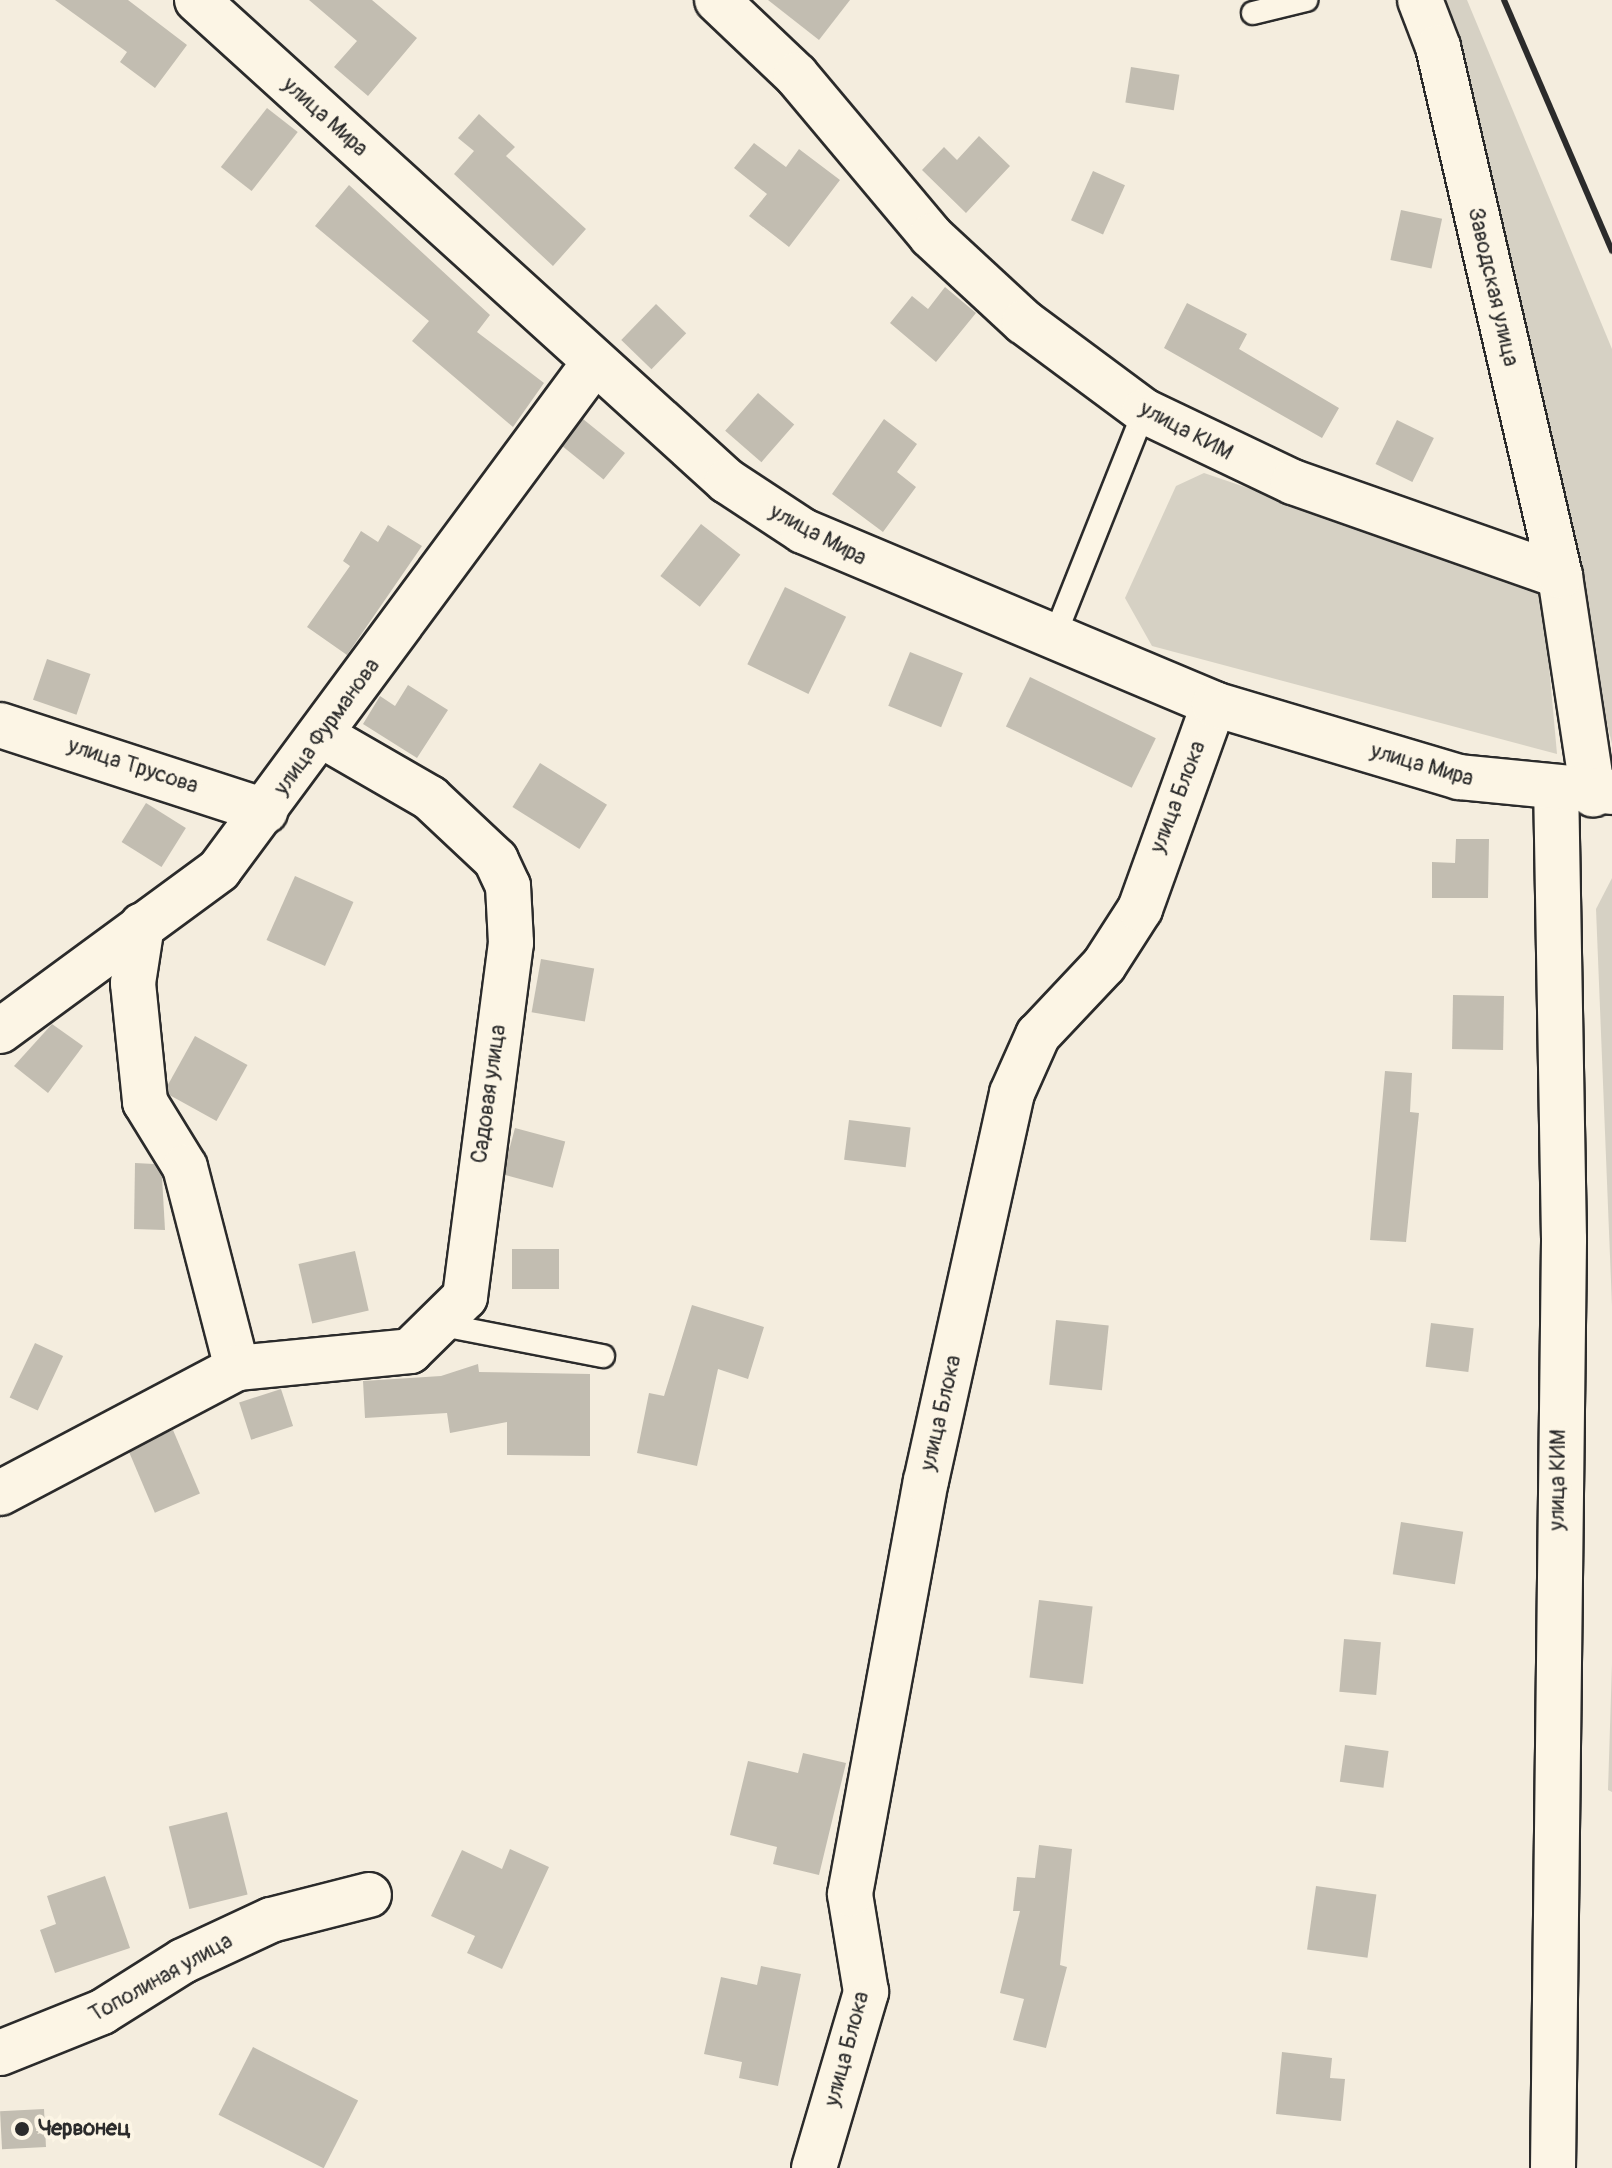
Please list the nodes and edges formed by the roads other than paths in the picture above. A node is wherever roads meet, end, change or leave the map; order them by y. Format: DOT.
graph roads {
  1 [pos="197,0"];
  2 [pos="717,0"];
  3 [pos="1306,0"];
  4 [pos="1414,1"];
  5 [pos="1253,13"];
  6 [pos="594,363"];
  7 [pos="1144,411"];
  8 [pos="1560,576"];
  9 [pos="1053,640"];
  10 [pos="1214,704"];
  11 [pos="0,725"];
  12 [pos="321,735"];
  13 [pos="1587,793"];
  14 [pos="265,811"];
  15 [pos="142,925"];
  16 [pos="0,1031"];
  17 [pos="443,1325"];
  18 [pos="603,1356"];
  19 [pos="237,1368"];
  20 [pos="0,1493"];
  21 [pos="369,1895"];
  22 [pos="0,2053"];
  23 [pos="814,2168"];
  24 [pos="1553,2168"];
  1 -- 6 [label="street, улица Мира"];
  2 -- 7 [label="street, улица КИМ"];
  3 -- 5 [label="lane"];
  4 -- 8 [label="street, Заводская улица"];
  6 -- 9 [label="street, улица Мира"];
  6 -- 12 [label="street, улица Фурманова"];
  7 -- 8 [label="street, улица КИМ"];
  7 -- 9 [label="lane"];
  8 -- 13 [label="street, улица КИМ"];
  9 -- 10 [label="street, улица Мира"];
  10 -- 13 [label="street, улица Мира"];
  10 -- 23 [label="street, улица Блока"];
  11 -- 14 [label="street, улица Трусова"];
  12 -- 14 [label="street, улица Фурманова"];
  12 -- 17 [label="street, Садовая улица"];
  13 -- 24 [label="street, улица КИМ"];
  14 -- 15 [label="street, улица Фурманова"];
  15 -- 16 [label="street, улица Фурманова"];
  15 -- 19 [label="street"];
  17 -- 18 [label="lane"];
  17 -- 19 [label="street, Садовая улица"];
  19 -- 20 [label="street, Садовая улица"];
  21 -- 22 [label="street, Тополиная улица"];
}
